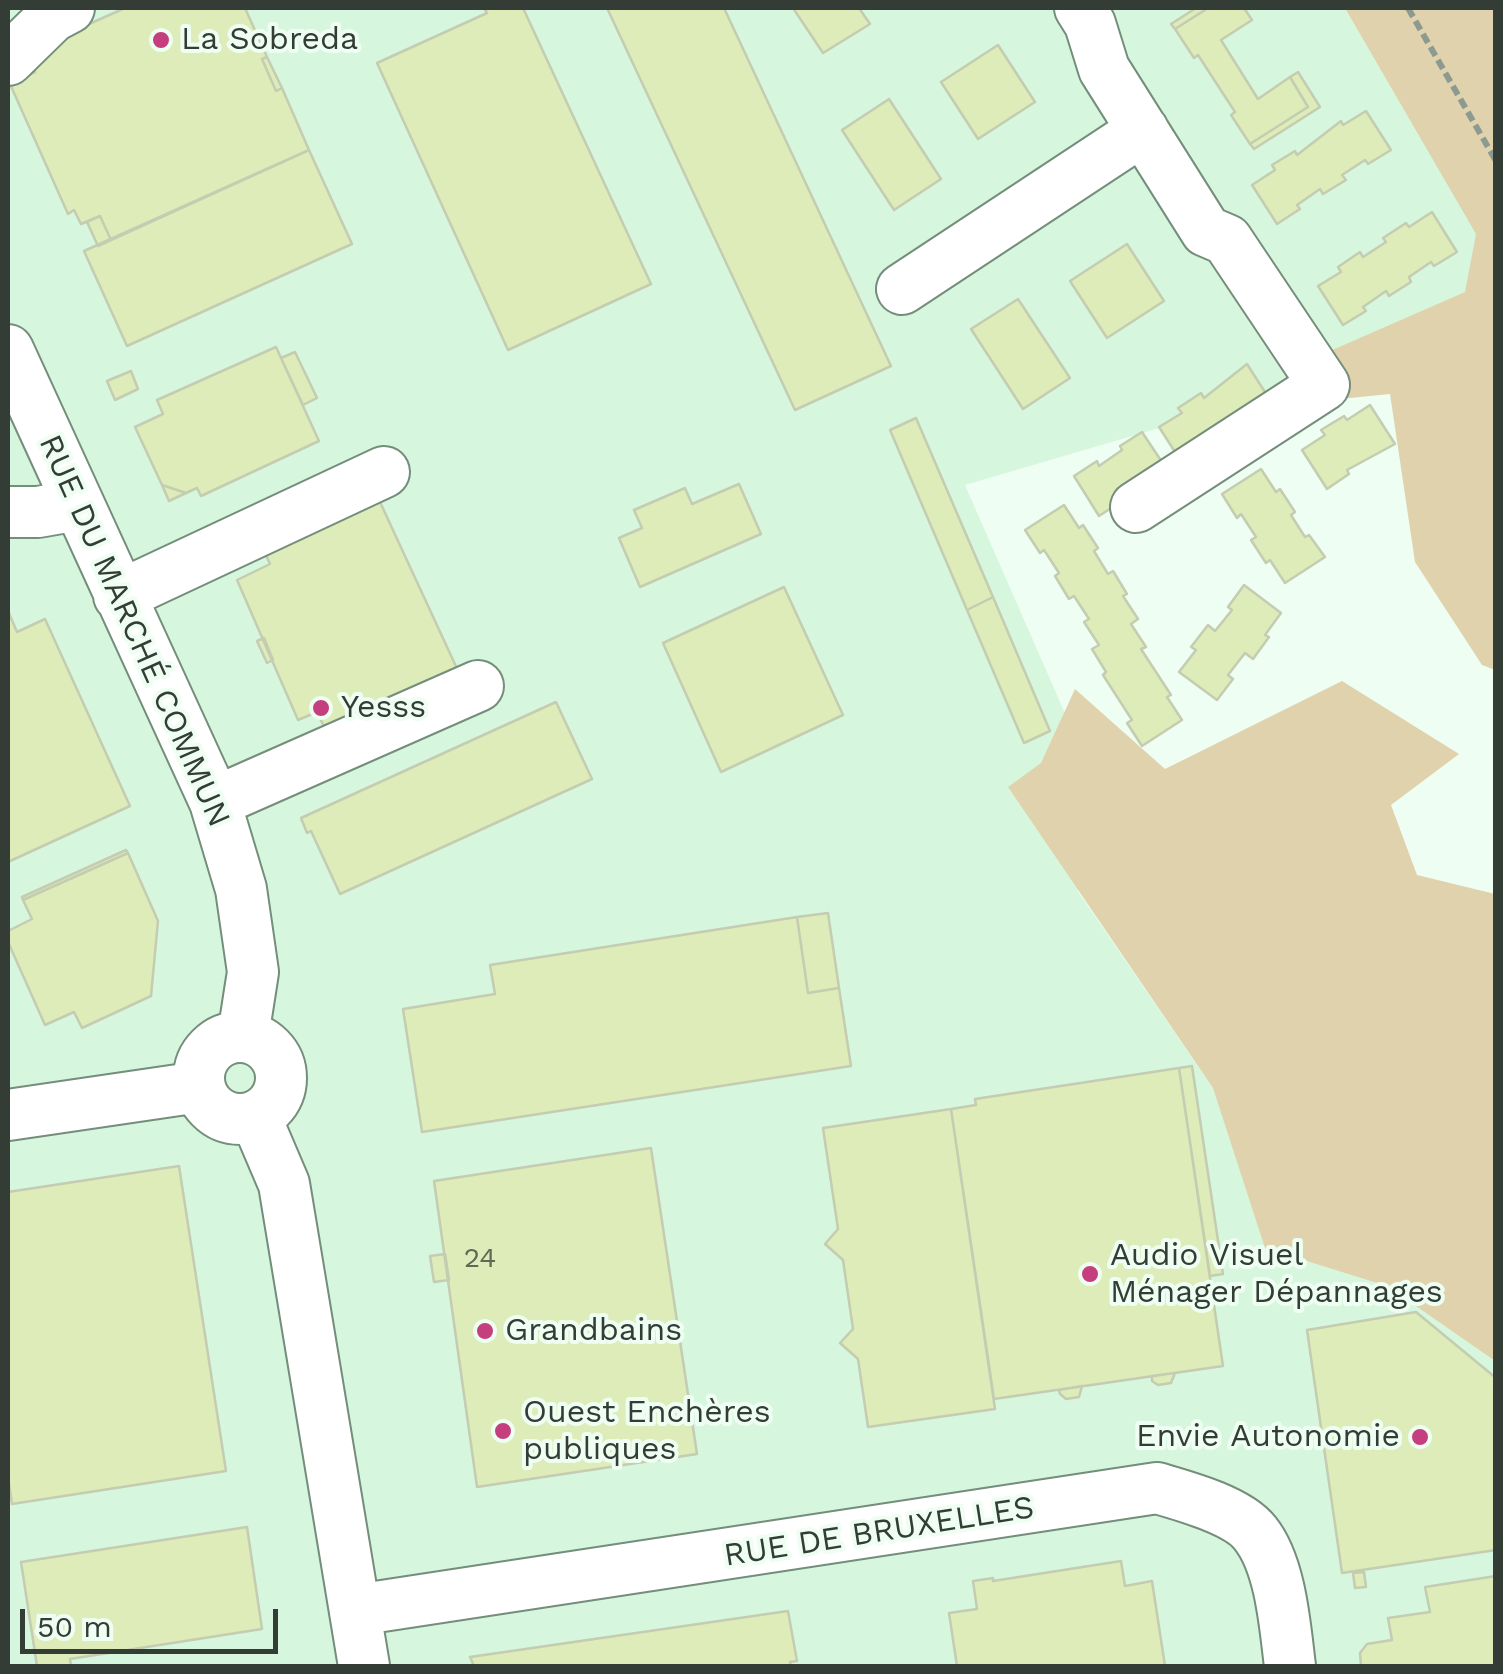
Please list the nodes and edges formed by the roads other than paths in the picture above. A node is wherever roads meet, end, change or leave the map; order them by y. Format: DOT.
graph roads {
  1 [pos="69,8"];
  2 [pos="1080,8"];
  3 [pos="8,60"];
  4 [pos="1143,130"];
  5 [pos="902,289"];
  6 [pos="8,350"];
  7 [pos="384,472"];
  8 [pos="78,505"];
  9 [pos="1136,507"];
  10 [pos="8,512"];
  11 [pos="120,596"];
  12 [pos="478,686"];
  13 [pos="215,802"];
  14 [pos="243,1036"];
  15 [pos="199,1087"];
  16 [pos="8,1115"];
  17 [pos="255,1116"];
  18 [pos="356,1610"];
  19 [pos="364,1666"];
  20 [pos="1290,1666"];
  1 -- 3 [label="street"];
  2 -- 4 [label="street"];
  4 -- 5 [label="street"];
  4 -- 9 [label="street"];
  6 -- 8 [label="street, RUE DU MARCHÉ COMMUN"];
  7 -- 11 [label="street"];
  8 -- 10 [label="street"];
  8 -- 11 [label="street, RUE DU MARCHÉ COMMUN"];
  11 -- 13 [label="street, RUE DU MARCHÉ COMMUN"];
  12 -- 13 [label="street"];
  13 -- 14 [label="street, RUE DU MARCHÉ COMMUN"];
  14 -- 15 [label="street"];
  14 -- 17 [label="street"];
  15 -- 16 [label="street"];
  15 -- 17 [label="street"];
  17 -- 18 [label="street"];
  18 -- 19 [label="street"];
  18 -- 20 [label="street, RUE DE BRUXELLES"];
}
